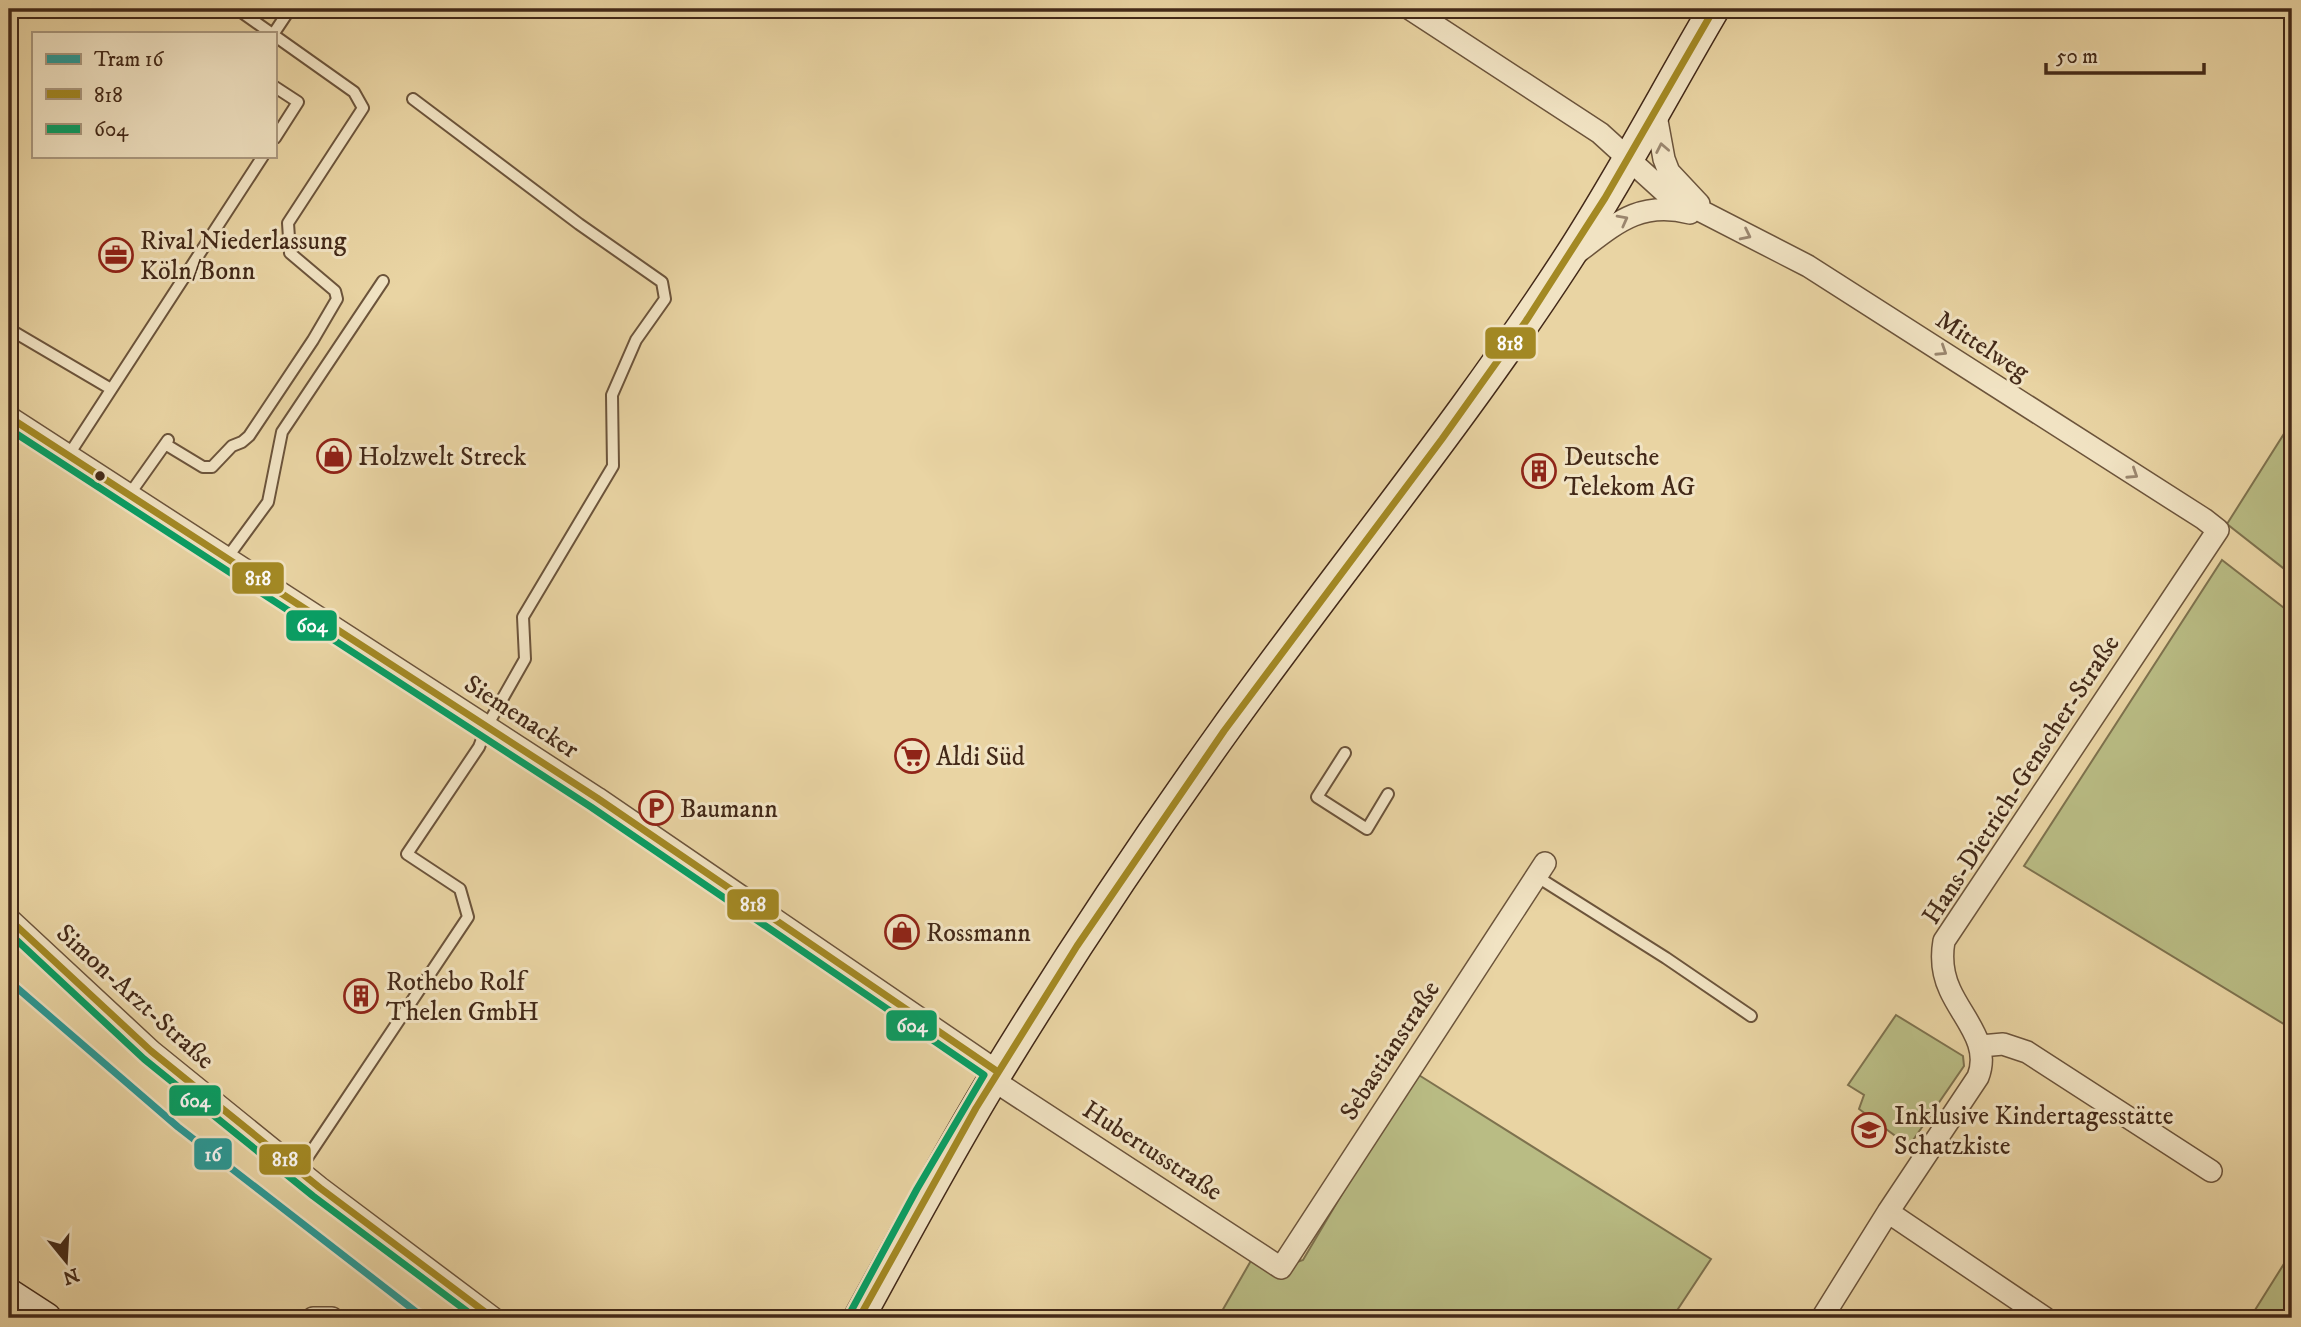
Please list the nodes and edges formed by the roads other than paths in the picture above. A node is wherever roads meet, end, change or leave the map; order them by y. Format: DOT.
graph roads {
  1 [pos="237,9"];
  2 [pos="290,9"];
  3 [pos="1410,9"];
  4 [pos="1714,9"];
  5 [pos="270,32"];
  6 [pos="274,32"];
  7 [pos="276,36"];
  8 [pos="276,89"];
  9 [pos="413,99"];
  10 [pos="1655,110"];
  11 [pos="276,136"];
  12 [pos="262,158"];
  13 [pos="1629,158"];
  14 [pos="1712,218"];
  15 [pos="1567,260"];
  16 [pos="383,281"];
  17 [pos="9,329"];
  18 [pos="111,389"];
  19 [pos="9,417"];
  20 [pos="68,456"];
  21 [pos="129,495"];
  22 [pos="2218,530"];
  23 [pos="227,558"];
  24 [pos="487,726"];
  25 [pos="1345,753"];
  26 [pos="1388,794"];
  27 [pos="1541,870"];
  28 [pos="9,919"];
  29 [pos="1751,1016"];
  30 [pos="1981,1046"];
  31 [pos="996,1076"];
  32 [pos="299,1170"];
  33 [pos="2211,1171"];
  34 [pos="1888,1212"];
  35 [pos="1281,1268"];
  36 [pos="9,1294"];
  37 [pos="46,1318"];
  38 [pos="313,1318"];
  39 [pos="332,1318"];
  40 [pos="493,1318"];
  41 [pos="859,1318"];
  42 [pos="1822,1318"];
  43 [pos="2045,1318"];
  1 -- 5 [label="lane"];
  2 -- 6 [label="lane"];
  3 -- 13 [label="street, Mittelweg"];
  4 -- 10 [label="main road"];
  7 -- 21 [label="lane"];
  8 -- 11 [label="lane"];
  9 -- 24 [label="lane"];
  10 -- 13 [label="main road"];
  14 -- 10 [label="street, Mittelweg, one-way"];
  12 -- 18 [label="lane"];
  13 -- 14 [label="street, Mittelweg"];
  13 -- 15 [label="main road"];
  15 -- 14 [label="street, Mittelweg, one-way"];
  14 -- 22 [label="street, Mittelweg, one-way"];
  15 -- 31 [label="main road"];
  16 -- 23 [label="lane"];
  17 -- 18 [label="lane"];
  18 -- 20 [label="lane"];
  19 -- 20 [label="street, Siemenacker"];
  20 -- 21 [label="street, Siemenacker"];
  21 -- 23 [label="street, Siemenacker"];
  22 -- 30 [label="street, Hans-Dietrich-Genscher-Straße"];
  23 -- 24 [label="street, Siemenacker"];
  24 -- 31 [label="street, Siemenacker"];
  24 -- 32 [label="lane"];
  25 -- 26 [label="lane"];
  27 -- 29 [label="lane"];
  27 -- 35 [label="street, Sebastianstraße"];
  28 -- 32 [label="street, Simon-Arzt-Straße"];
  30 -- 33 [label="street"];
  30 -- 34 [label="street"];
  31 -- 35 [label="street, Hubertusstraße"];
  31 -- 41 [label="main road"];
  32 -- 40 [label="street, Simon-Arzt-Straße"];
  34 -- 42 [label="street"];
  34 -- 43 [label="street"];
  36 -- 37 [label="main road"];
  38 -- 39 [label="street"];
}
